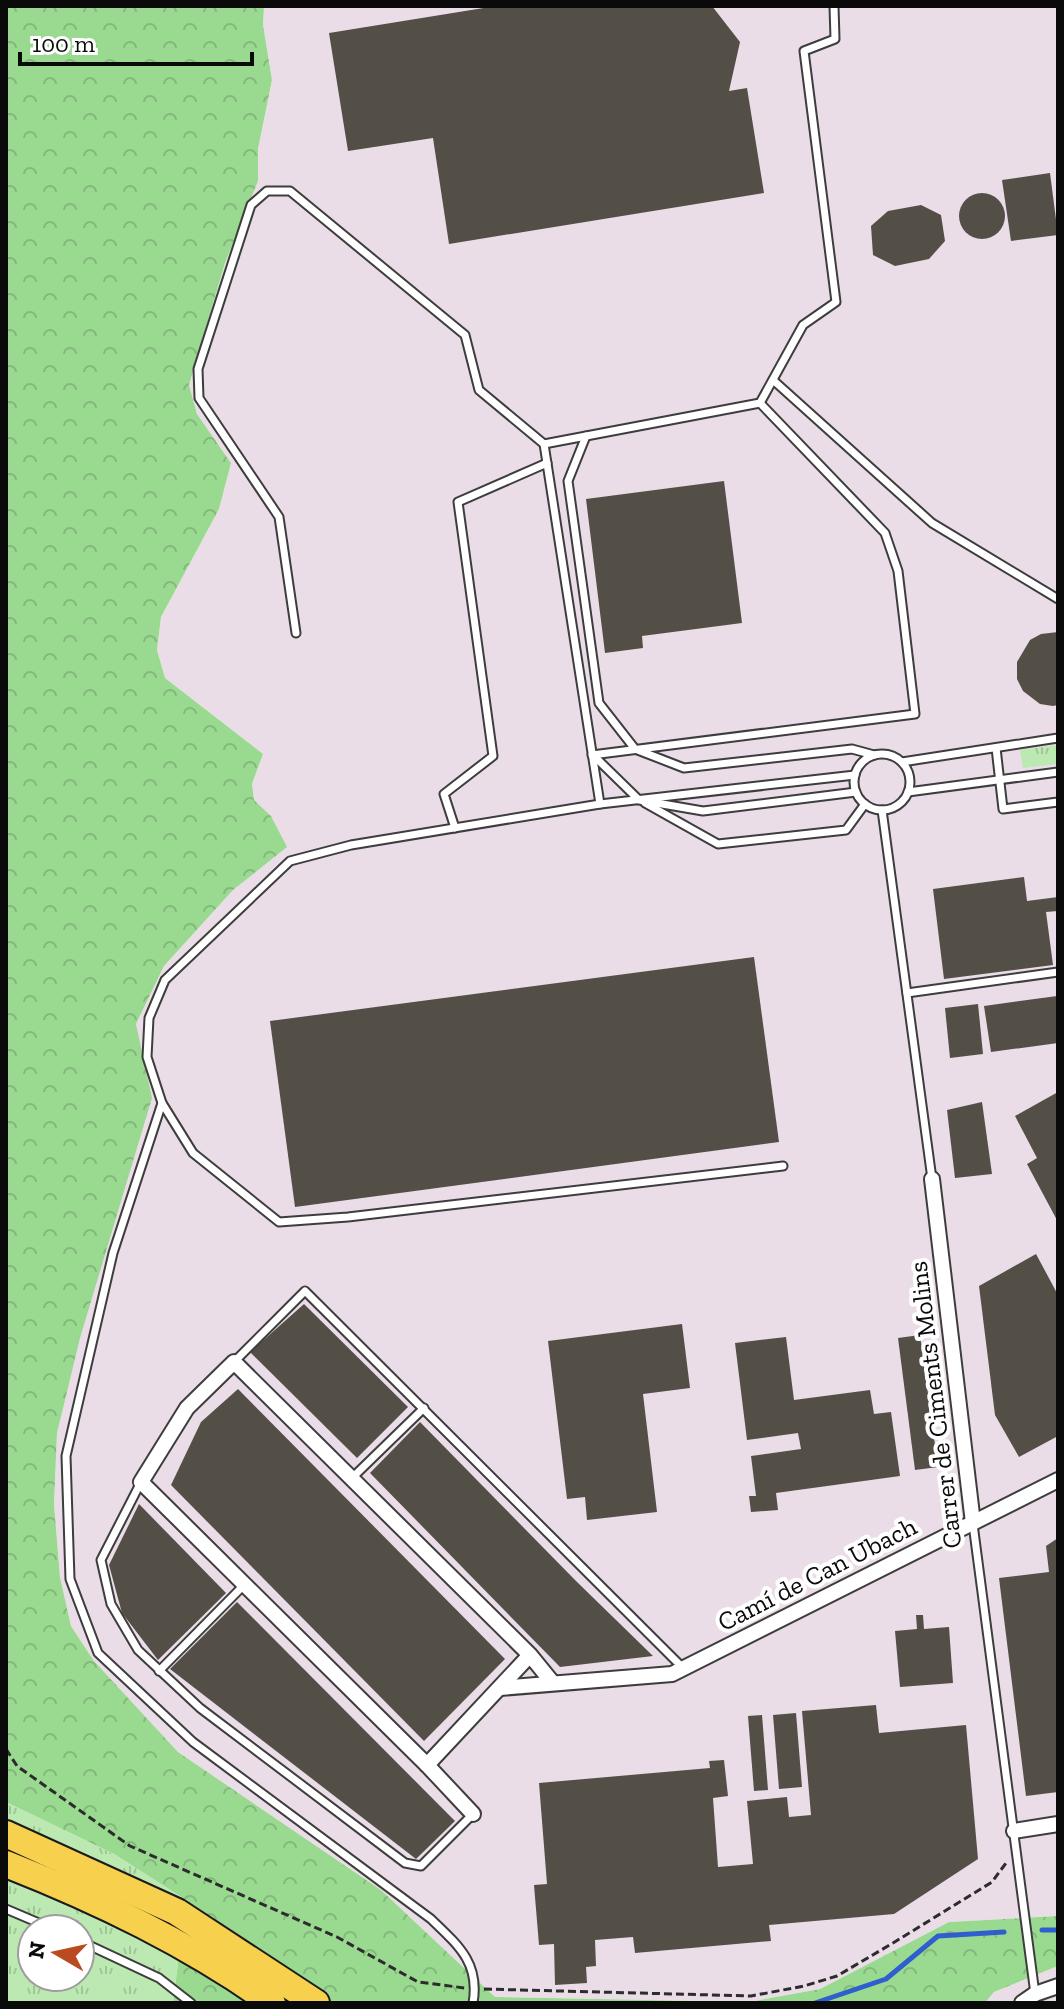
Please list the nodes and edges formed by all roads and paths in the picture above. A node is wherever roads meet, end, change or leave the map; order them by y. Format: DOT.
graph roads {
  1 [pos="834,6"];
  2 [pos="773,380"];
  3 [pos="760,403"];
  4 [pos="586,436"];
  5 [pos="544,444"];
  6 [pos="547,463"];
  7 [pos="1058,599"];
  8 [pos="296,633"];
  9 [pos="1058,738"];
  10 [pos="996,748"];
  11 [pos="635,749"];
  12 [pos="592,755"];
  13 [pos="874,755"];
  14 [pos="902,762"];
  15 [pos="1058,772"];
  16 [pos="855,775"];
  17 [pos="1000,779"];
  18 [pos="856,792"];
  19 [pos="908,792"];
  20 [pos="639,800"];
  21 [pos="1058,802"];
  22 [pos="600,804"];
  23 [pos="865,804"];
  24 [pos="882,810"];
  25 [pos="455,828"];
  26 [pos="1058,972"];
  27 [pos="907,993"];
  28 [pos="162,1103"];
  29 [pos="783,1166"];
  30 [pos="932,1179"];
  31 [pos="234,1362"];
  32 [pos="424,1408"];
  33 [pos="353,1477"];
  34 [pos="1058,1480"];
  35 [pos="141,1482"];
  36 [pos="973,1523"];
  37 [pos="245,1584"];
  38 [pos="530,1655"];
  39 [pos="683,1668"];
  40 [pos="159,1671"];
  41 [pos="552,1682"];
  42 [pos="500,1688"];
  43 [pos="6,1749"];
  44 [pos="427,1765"];
  45 [pos="473,1814"];
  46 [pos="1058,1824"];
  47 [pos="1014,1831"];
  48 [pos="6,1834"];
  49 [pos="1016,1848"];
  50 [pos="6,1864"];
  51 [pos="96,1948"];
  52 [pos="1058,1986"];
  53 [pos="475,1989"];
  54 [pos="1035,1994"];
  55 [pos="191,2003"];
  56 [pos="272,2003"];
  57 [pos="316,2003"];
  58 [pos="473,2003"];
  59 [pos="1022,2003"];
  1 -- 2 [label="lane"];
  2 -- 3 [label="lane"];
  2 -- 7 [label="lane"];
  3 -- 4 [label="lane"];
  3 -- 11 [label="lane"];
  4 -- 5 [label="lane"];
  4 -- 11 [label="lane"];
  5 -- 6 [label="lane"];
  5 -- 8 [label="lane"];
  6 -- 12 [label="lane"];
  6 -- 25 [label="lane"];
  9 -- 10 [label="lane"];
  10 -- 14 [label="lane"];
  10 -- 17 [label="lane"];
  11 -- 12 [label="lane"];
  11 -- 13 [label="lane"];
  12 -- 20 [label="lane"];
  12 -- 22 [label="lane"];
  13 -- 14 [label="lane"];
  13 -- 16 [label="lane"];
  14 -- 19 [label="lane"];
  15 -- 17 [label="lane"];
  16 -- 18 [label="lane"];
  16 -- 20 [label="lane"];
  17 -- 19 [label="lane"];
  17 -- 21 [label="lane"];
  18 -- 20 [label="lane"];
  18 -- 23 [label="lane"];
  19 -- 24 [label="lane"];
  20 -- 22 [label="lane"];
  20 -- 23 [label="lane"];
  22 -- 25 [label="lane"];
  23 -- 24 [label="lane"];
  24 -- 27 [label="lane, Carrer de Ciments Molins"];
  25 -- 28 [label="lane"];
  26 -- 27 [label="lane"];
  27 -- 30 [label="lane, Carrer de Ciments Molins"];
  28 -- 29 [label="lane"];
  28 -- 53 [label="lane"];
  30 -- 36 [label="street, Carrer de Ciments Molins"];
  31 -- 32 [label="lane"];
  31 -- 33 [label="street"];
  31 -- 35 [label="street"];
  32 -- 33 [label="lane"];
  32 -- 39 [label="lane"];
  33 -- 38 [label="street"];
  34 -- 36 [label="street, Camí de Can Ubach"];
  35 -- 37 [label="street"];
  35 -- 40 [label="lane"];
  36 -- 39 [label="street, Camí de Can Ubach"];
  36 -- 47 [label="lane, Carrer de Ciments Molins"];
  37 -- 40 [label="lane"];
  37 -- 44 [label="street"];
  38 -- 41 [label="street"];
  38 -- 42 [label="street"];
  39 -- 41 [label="street, Camí de Can Ubach"];
  40 -- 45 [label="lane"];
  41 -- 42 [label="street, Camí de Can Ubach"];
  42 -- 44 [label="street"];
  43 -- 53 [label="path"];
  44 -- 45 [label="street"];
  46 -- 47 [label="street"];
  47 -- 49 [label="lane, Carrer de Ciments Molins"];
  48 -- 57 [label="highway"];
  49 -- 53 [label="path"];
  49 -- 54 [label="lane, Carrer de Ciments Molins"];
  50 -- 56 [label="highway"];
  51 -- 55 [label="lane"];
  52 -- 54 [label="street"];
  53 -- 58 [label="lane"];
  54 -- 59 [label="street"];
}
